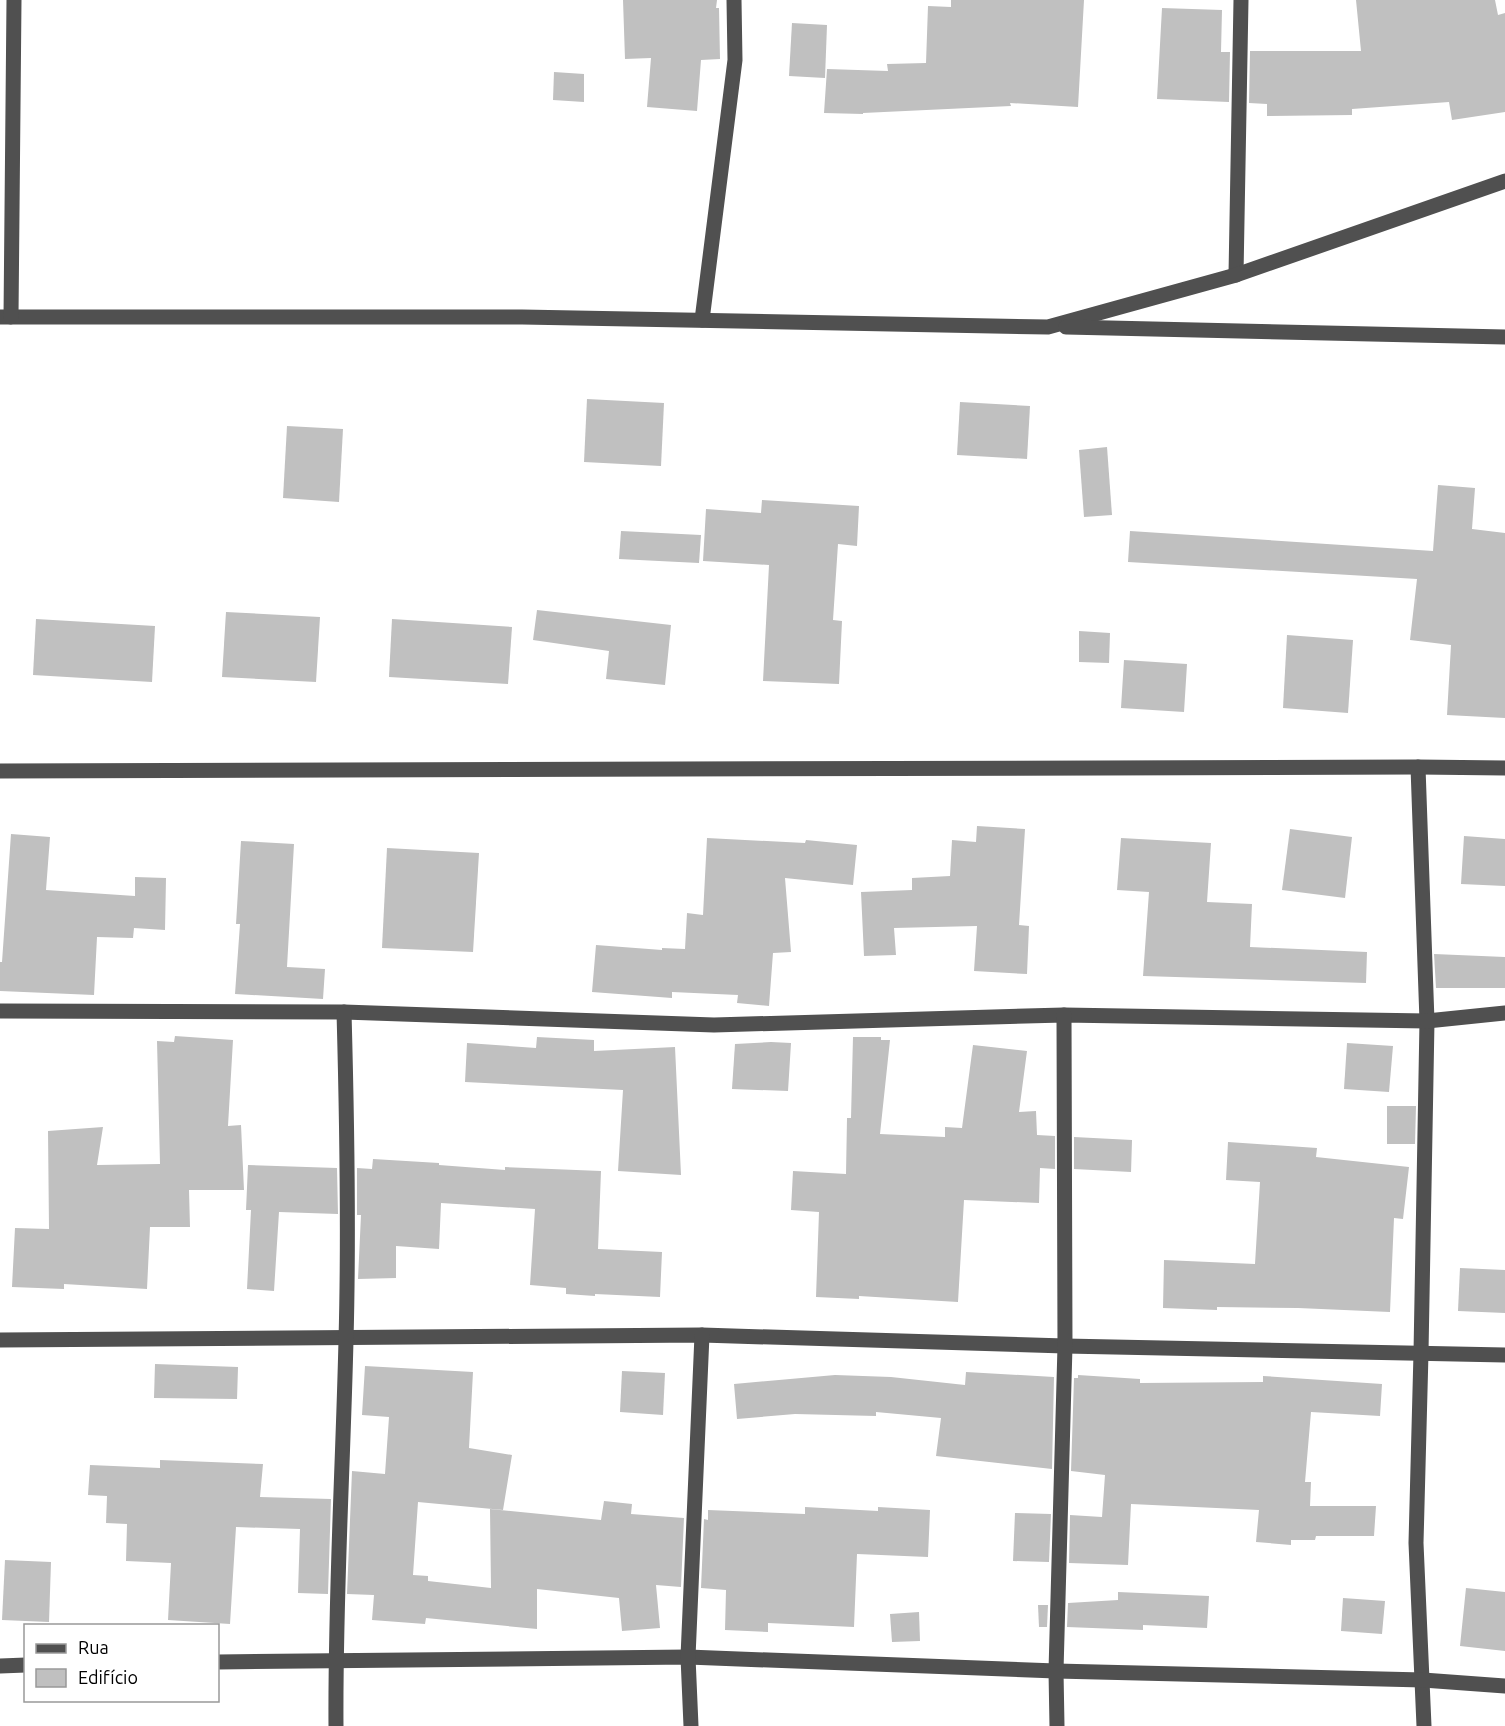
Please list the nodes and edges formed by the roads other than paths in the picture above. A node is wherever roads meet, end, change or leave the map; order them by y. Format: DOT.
graph roads {
  1 [pos="14,0"];
  2 [pos="734,0"];
  3 [pos="1241,0"];
  4 [pos="1505,181"];
  5 [pos="1236,275"];
  6 [pos="6,317"];
  7 [pos="702,320"];
  8 [pos="1048,327"];
  9 [pos="1505,338"];
  10 [pos="1418,767"];
  11 [pos="1505,768"];
  12 [pos="0,771"];
  13 [pos="0,1011"];
  14 [pos="344,1012"];
  15 [pos="1505,1013"];
  16 [pos="1064,1016"];
  17 [pos="1427,1021"];
  18 [pos="702,1335"];
  19 [pos="346,1338"];
  20 [pos="0,1340"];
  21 [pos="1065,1346"];
  22 [pos="1421,1353"];
  23 [pos="1505,1355"];
  24 [pos="688,1657"];
  25 [pos="336,1660"];
  26 [pos="219,1662"];
  27 [pos="24,1665"];
  28 [pos="0,1666"];
  29 [pos="1056,1671"];
  30 [pos="1423,1680"];
  31 [pos="1505,1686"];
  32 [pos="336,1726"];
  33 [pos="691,1726"];
  34 [pos="1057,1726"];
  35 [pos="1424,1726"];
  1 -- 6 [label="street"];
  2 -- 7 [label="street"];
  3 -- 5 [label="street"];
  4 -- 5 [label="street"];
  5 -- 8 [label="street"];
  6 -- 7 [label="street"];
  7 -- 8 [label="street"];
  8 -- 9 [label="street"];
  10 -- 11 [label="street"];
  10 -- 12 [label="street"];
  10 -- 17 [label="street"];
  13 -- 14 [label="street"];
  14 -- 16 [label="street"];
  14 -- 19 [label="street"];
  15 -- 17 [label="street"];
  16 -- 17 [label="street"];
  16 -- 21 [label="street"];
  17 -- 22 [label="street"];
  18 -- 19 [label="street"];
  18 -- 21 [label="street"];
  18 -- 24 [label="street"];
  19 -- 20 [label="street"];
  19 -- 25 [label="street"];
  21 -- 22 [label="street"];
  21 -- 29 [label="street"];
  22 -- 23 [label="street"];
  22 -- 30 [label="street"];
  24 -- 25 [label="street"];
  24 -- 29 [label="street"];
  24 -- 33 [label="street"];
  25 -- 26 [label="street"];
  25 -- 32 [label="street"];
  27 -- 28 [label="street"];
  29 -- 30 [label="street"];
  29 -- 34 [label="street"];
  30 -- 31 [label="street"];
  30 -- 35 [label="street"];
}
